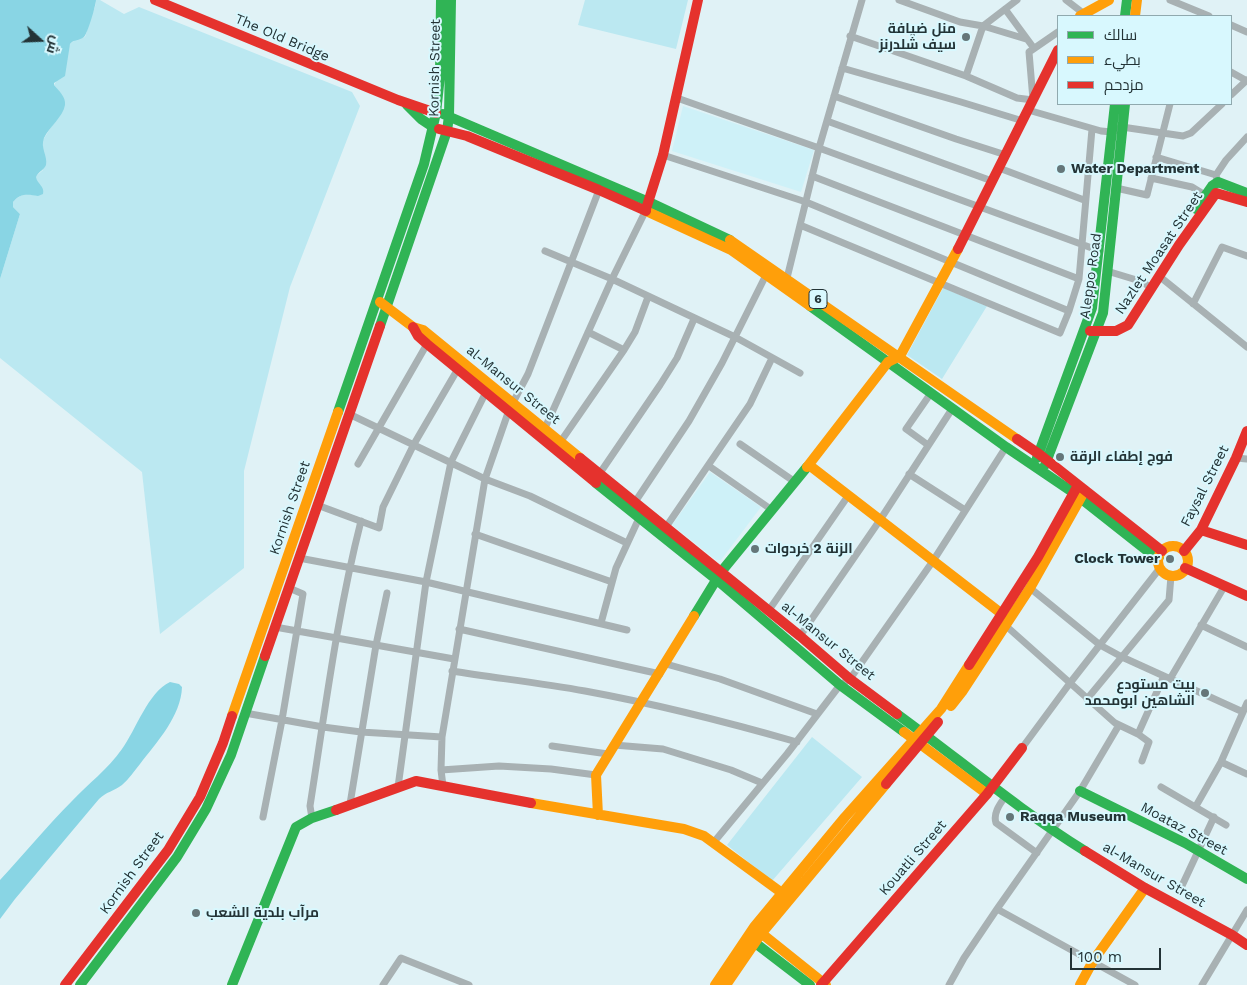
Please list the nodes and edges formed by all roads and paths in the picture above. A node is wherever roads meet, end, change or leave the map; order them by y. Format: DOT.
graph roads {
  1 [pos="155,0"];
  2 [pos="441,0"];
  3 [pos="451,0"];
  4 [pos="698,0"];
  5 [pos="862,0"];
  6 [pos="899,0"];
  7 [pos="1017,0"];
  8 [pos="1066,0"];
  9 [pos="1108,0"];
  10 [pos="1127,0"];
  11 [pos="1137,0"];
  12 [pos="1170,0"];
  13 [pos="1005,9"];
  14 [pos="1081,15"];
  15 [pos="1125,15"];
  16 [pos="1135,15"];
  17 [pos="1207,15"];
  18 [pos="1232,25"];
  19 [pos="983,26"];
  20 [pos="1247,32"];
  21 [pos="1057,33"];
  22 [pos="850,36"];
  23 [pos="1026,39"];
  24 [pos="1033,47"];
  25 [pos="1057,52"];
  26 [pos="842,68"];
  27 [pos="1232,72"];
  28 [pos="966,76"];
  29 [pos="1247,80"];
  30 [pos="1232,95"];
  31 [pos="834,96"];
  32 [pos="676,98"];
  33 [pos="1033,100"];
  34 [pos="402,102"];
  35 [pos="1115,105"];
  36 [pos="1125,105"];
  37 [pos="1170,105"];
  38 [pos="1221,105"];
  39 [pos="1028,110"];
  40 [pos="436,112"];
  41 [pos="449,116"];
  42 [pos="827,121"];
  43 [pos="1023,121"];
  44 [pos="433,127"];
  45 [pos="1122,127"];
  46 [pos="1092,129"];
  47 [pos="447,131"];
  48 [pos="1112,132"];
  49 [pos="1163,134"];
  50 [pos="1247,137"];
  51 [pos="819,148"];
  52 [pos="663,155"];
  53 [pos="1006,155"];
  54 [pos="1156,157"];
  55 [pos="999,168"];
  56 [pos="812,176"];
  57 [pos="1151,178"];
  58 [pos="1217,179"];
  59 [pos="992,181"];
  60 [pos="1116,188"];
  61 [pos="599,190"];
  62 [pos="1247,192"];
  63 [pos="1216,193"];
  64 [pos="1205,195"];
  65 [pos="1084,200"];
  66 [pos="806,202"];
  67 [pos="1247,202"];
  68 [pos="648,206"];
  69 [pos="978,207"];
  70 [pos="800,225"];
  71 [pos="966,235"];
  72 [pos="1082,244"];
  73 [pos="545,251"];
  74 [pos="1100,251"];
  75 [pos="399,254"];
  76 [pos="1247,256"];
  77 [pos="572,262"];
  78 [pos="951,262"];
  79 [pos="1107,271"];
  80 [pos="766,275"];
  81 [pos="1159,276"];
  82 [pos="612,279"];
  83 [pos="1079,279"];
  84 [pos="783,281"];
  85 [pos="940,283"];
  86 [pos="1147,285"];
  87 [pos="648,297"];
  88 [pos="382,302"];
  89 [pos="1193,304"];
  90 [pos="1069,311"];
  91 [pos="694,319"];
  92 [pos="413,327"];
  93 [pos="1085,327"];
  94 [pos="1098,328"];
  95 [pos="588,332"];
  96 [pos="735,337"];
  97 [pos="427,344"];
  98 [pos="1247,347"];
  99 [pos="624,350"];
  100 [pos="900,356"];
  101 [pos="772,358"];
  102 [pos="888,362"];
  103 [pos="460,365"];
  104 [pos="800,373"];
  105 [pos="486,392"];
  106 [pos="930,393"];
  107 [pos="511,406"];
  108 [pos="952,409"];
  109 [pos="349,414"];
  110 [pos="378,428"];
  111 [pos="545,428"];
  112 [pos="1247,430"];
  113 [pos="561,442"];
  114 [pos="414,444"];
  115 [pos="740,444"];
  116 [pos="928,444"];
  117 [pos="1006,447"];
  118 [pos="1043,457"];
  119 [pos="1242,459"];
  120 [pos="451,462"];
  121 [pos="358,464"];
  122 [pos="808,465"];
  123 [pos="709,466"];
  124 [pos="1038,469"];
  125 [pos="600,473"];
  126 [pos="909,474"];
  127 [pos="485,479"];
  128 [pos="794,482"];
  129 [pos="1079,492"];
  130 [pos="848,496"];
  131 [pos="635,502"];
  132 [pos="317,505"];
  133 [pos="772,510"];
  134 [pos="965,510"];
  135 [pos="641,513"];
  136 [pos="880,520"];
  137 [pos="361,521"];
  138 [pos="666,527"];
  139 [pos="1201,530"];
  140 [pos="475,534"];
  141 [pos="627,543"];
  142 [pos="1247,545"];
  143 [pos="1184,551"];
  144 [pos="1160,554"];
  145 [pos="299,558"];
  146 [pos="933,561"];
  147 [pos="349,568"];
  148 [pos="1160,568"];
  149 [pos="1186,568"];
  150 [pos="719,576"];
  151 [pos="1171,576"];
  152 [pos="426,582"];
  153 [pos="612,582"];
  154 [pos="1224,586"];
  155 [pos="289,588"];
  156 [pos="1030,588"];
  157 [pos="466,592"];
  158 [pos="387,593"];
  159 [pos="1247,595"];
  160 [pos="769,610"];
  161 [pos="1002,614"];
  162 [pos="601,623"];
  163 [pos="1005,625"];
  164 [pos="1201,625"];
  165 [pos="275,628"];
  166 [pos="459,629"];
  167 [pos="627,630"];
  168 [pos="297,631"];
  169 [pos="800,636"];
  170 [pos="337,638"];
  171 [pos="376,644"];
  172 [pos="1100,645"];
  173 [pos="1247,647"];
  174 [pos="417,652"];
  175 [pos="1122,657"];
  176 [pos="454,659"];
  177 [pos="666,664"];
  178 [pos="452,671"];
  179 [pos="660,674"];
  180 [pos="1167,678"];
  181 [pos="850,679"];
  182 [pos="1070,683"];
  183 [pos="840,685"];
  184 [pos="1087,699"];
  185 [pos="642,702"];
  186 [pos="1247,703"];
  187 [pos="1243,712"];
  188 [pos="245,714"];
  189 [pos="817,714"];
  190 [pos="282,720"];
  191 [pos="1119,725"];
  192 [pos="323,727"];
  193 [pos="361,732"];
  194 [pos="925,733"];
  195 [pos="1138,734"];
  196 [pos="405,735"];
  197 [pos="442,737"];
  198 [pos="797,742"];
  199 [pos="917,742"];
  200 [pos="552,746"];
  201 [pos="1022,748"];
  202 [pos="611,750"];
  203 [pos="1142,761"];
  204 [pos="1221,762"];
  205 [pos="441,770"];
  206 [pos="1247,774"];
  207 [pos="596,775"];
  208 [pos="762,782"];
  209 [pos="443,786"];
  210 [pos="398,787"];
  211 [pos="1160,787"];
  212 [pos="989,790"];
  213 [pos="1080,792"];
  214 [pos="1002,800"];
  215 [pos="350,804"];
  216 [pos="1196,806"];
  217 [pos="598,815"];
  218 [pos="263,817"];
  219 [pos="1214,817"];
  220 [pos="312,818"];
  221 [pos="1226,825"];
  222 [pos="1053,831"];
  223 [pos="714,842"];
  224 [pos="1198,850"];
  225 [pos="1037,853"];
  226 [pos="1247,879"];
  227 [pos="1145,888"];
  228 [pos="1180,890"];
  229 [pos="782,893"];
  230 [pos="997,909"];
  231 [pos="1247,910"];
  232 [pos="757,930"];
  233 [pos="1232,935"];
  234 [pos="751,939"];
  235 [pos="1247,945"];
  236 [pos="1093,961"];
  237 [pos="823,984"];
  238 [pos="65,985"];
  239 [pos="80,985"];
  240 [pos="232,985"];
  241 [pos="383,985"];
  242 [pos="469,985"];
  243 [pos="715,985"];
  244 [pos="726,985"];
  245 [pos="810,985"];
  246 [pos="949,985"];
  247 [pos="1080,985"];
  248 [pos="1135,985"];
  249 [pos="1202,985"];
  1 -- 34 [label="main road, The Old Bridge"];
  2 -- 40 [label="main road, Kornish Street"];
  3 -- 41 [label="main road, Kornish Street"];
  4 -- 32 [label="main road"];
  5 -- 22 [label="street"];
  6 -- 19 [label="street"];
  7 -- 13 [label="street"];
  8 -- 14 [label="street"];
  9 -- 14 [label="main road"];
  10 -- 15 [label="main road"];
  11 -- 16 [label="main road"];
  12 -- 17 [label="street"];
  13 -- 19 [label="street"];
  13 -- 23 [label="street"];
  18 -- 20 [label="street"];
  19 -- 23 [label="street"];
  19 -- 28 [label="street"];
  21 -- 24 [label="street"];
  22 -- 26 [label="street"];
  22 -- 28 [label="street"];
  23 -- 24 [label="street"];
  24 -- 33 [label="street"];
  25 -- 33 [label="main road"];
  26 -- 31 [label="street"];
  26 -- 43 [label="street"];
  27 -- 29 [label="street"];
  28 -- 33 [label="street"];
  29 -- 30 [label="street"];
  31 -- 42 [label="street"];
  31 -- 53 [label="street"];
  32 -- 51 [label="street"];
  32 -- 52 [label="main road"];
  33 -- 39 [label="main road"];
  34 -- 40 [label="main road"];
  34 -- 44 [label="main road"];
  35 -- 48 [label="main road, Aleppo Road"];
  36 -- 45 [label="main road, Aleppo Road"];
  37 -- 49 [label="street"];
  38 -- 49 [label="street"];
  39 -- 43 [label="main road"];
  39 -- 46 [label="street"];
  40 -- 41 [label="main road, 6"];
  40 -- 44 [label="main road, Kornish Street"];
  41 -- 47 [label="main road, Kornish Street"];
  41 -- 68 [label="main road, 6"];
  42 -- 51 [label="street"];
  42 -- 59 [label="street"];
  43 -- 53 [label="main road"];
  44 -- 47 [label="main road, 6"];
  44 -- 75 [label="main road, Kornish Street"];
  45 -- 48 [label="street"];
  45 -- 49 [label="street"];
  45 -- 60 [label="main road, Aleppo Road"];
  46 -- 48 [label="street"];
  46 -- 65 [label="street"];
  47 -- 61 [label="main road, 6"];
  47 -- 75 [label="main road, Kornish Street"];
  48 -- 74 [label="main road, Aleppo Road"];
  49 -- 54 [label="street"];
  50 -- 58 [label="street, Nazlet Moasat Street"];
  51 -- 56 [label="street"];
  51 -- 69 [label="street"];
  52 -- 66 [label="street"];
  52 -- 68 [label="main road"];
  53 -- 55 [label="main road"];
  54 -- 57 [label="street"];
  54 -- 58 [label="street"];
  55 -- 59 [label="main road"];
  55 -- 65 [label="street"];
  56 -- 66 [label="street"];
  56 -- 71 [label="street"];
  57 -- 60 [label="street"];
  57 -- 64 [label="street"];
  58 -- 62 [label="main road"];
  58 -- 63 [label="street, Nazlet Moasat Street"];
  58 -- 64 [label="main road, Nazlet Moasat Street"];
  59 -- 69 [label="main road"];
  60 -- 79 [label="main road, Aleppo Road"];
  61 -- 68 [label="main road, 6"];
  61 -- 77 [label="street"];
  63 -- 67 [label="main road"];
  63 -- 81 [label="main road, Nazlet Moasat Street"];
  64 -- 86 [label="main road, Nazlet Moasat Street"];
  65 -- 72 [label="street"];
  66 -- 70 [label="street"];
  66 -- 78 [label="street"];
  68 -- 80 [label="main road, 6"];
  68 -- 82 [label="street"];
  68 -- 84 [label="main road, 6"];
  69 -- 71 [label="main road"];
  69 -- 72 [label="street"];
  70 -- 84 [label="street"];
  70 -- 85 [label="street"];
  71 -- 78 [label="main road"];
  71 -- 83 [label="street"];
  72 -- 74 [label="street"];
  72 -- 83 [label="street"];
  73 -- 77 [label="street"];
  74 -- 93 [label="main road, Aleppo Road"];
  75 -- 88 [label="main road, Kornish Street"];
  76 -- 89 [label="street"];
  77 -- 82 [label="street"];
  77 -- 107 [label="street"];
  78 -- 85 [label="main road"];
  78 -- 90 [label="street"];
  79 -- 86 [label="street"];
  79 -- 94 [label="main road, Aleppo Road"];
  80 -- 84 [label="main road, 6"];
  80 -- 96 [label="street"];
  81 -- 89 [label="street"];
  81 -- 94 [label="main road, Nazlet Moasat Street"];
  82 -- 87 [label="street"];
  82 -- 95 [label="street"];
  83 -- 90 [label="street"];
  84 -- 100 [label="main road, 6"];
  84 -- 102 [label="main road, 6"];
  85 -- 90 [label="street"];
  85 -- 100 [label="main road"];
  86 -- 94 [label="main road, Nazlet Moasat Street"];
  87 -- 91 [label="street"];
  87 -- 99 [label="street"];
  88 -- 92 [label="main road, al-Mansur Street"];
  88 -- 109 [label="main road, Kornish Street"];
  88 -- 238 [label="main road, Kornish Street"];
  89 -- 98 [label="street"];
  91 -- 96 [label="street"];
  91 -- 125 [label="street"];
  92 -- 97 [label="main road, al-Mansur Street"];
  92 -- 103 [label="main road, al-Mansur Street"];
  93 -- 94 [label="main road, Nazlet Moasat Street"];
  93 -- 118 [label="main road, Aleppo Road"];
  94 -- 118 [label="main road, Aleppo Road"];
  95 -- 99 [label="street"];
  95 -- 111 [label="street"];
  96 -- 101 [label="street"];
  96 -- 131 [label="street"];
  97 -- 103 [label="main road, al-Mansur Street"];
  97 -- 110 [label="street"];
  99 -- 113 [label="street"];
  100 -- 102 [label="main road"];
  100 -- 118 [label="main road, 6"];
  101 -- 104 [label="street"];
  101 -- 123 [label="street"];
  102 -- 106 [label="main road, 6"];
  102 -- 122 [label="main road"];
  103 -- 105 [label="main road, al-Mansur Street"];
  103 -- 107 [label="main road, al-Mansur Street"];
  103 -- 114 [label="street"];
  105 -- 107 [label="main road, al-Mansur Street"];
  105 -- 120 [label="street"];
  106 -- 108 [label="main road, 6"];
  106 -- 116 [label="street"];
  107 -- 111 [label="main road, al-Mansur Street"];
  107 -- 127 [label="street"];
  107 -- 135 [label="main road, al-Mansur Street"];
  108 -- 116 [label="street"];
  108 -- 117 [label="main road, 6"];
  109 -- 110 [label="street"];
  109 -- 132 [label="main road, Kornish Street"];
  110 -- 114 [label="street"];
  110 -- 121 [label="street"];
  111 -- 113 [label="main road, al-Mansur Street"];
  112 -- 119 [label="main road, Faysal Street"];
  113 -- 125 [label="main road, al-Mansur Street"];
  114 -- 120 [label="street"];
  114 -- 137 [label="street"];
  115 -- 128 [label="street"];
  116 -- 126 [label="street"];
  117 -- 124 [label="main road, 6"];
  117 -- 134 [label="street"];
  118 -- 124 [label="main road, Aleppo Road"];
  118 -- 129 [label="main road, 6"];
  119 -- 139 [label="main road, Faysal Street"];
  120 -- 127 [label="street"];
  120 -- 152 [label="street"];
  122 -- 128 [label="main road"];
  122 -- 130 [label="main road"];
  123 -- 133 [label="street"];
  123 -- 138 [label="street"];
  124 -- 129 [label="main road, 6"];
  125 -- 131 [label="main road, al-Mansur Street"];
  126 -- 134 [label="street"];
  126 -- 136 [label="street"];
  127 -- 140 [label="street"];
  127 -- 141 [label="street"];
  128 -- 133 [label="main road"];
  129 -- 144 [label="main road, 6"];
  129 -- 156 [label="main road"];
  129 -- 161 [label="main road"];
  130 -- 136 [label="main road"];
  130 -- 160 [label="street"];
  131 -- 135 [label="main road, al-Mansur Street"];
  132 -- 137 [label="street"];
  132 -- 145 [label="main road, Kornish Street"];
  133 -- 150 [label="main road"];
  134 -- 146 [label="street"];
  135 -- 138 [label="main road, al-Mansur Street"];
  135 -- 141 [label="street"];
  135 -- 150 [label="main road, al-Mansur Street"];
  136 -- 146 [label="main road"];
  136 -- 169 [label="street"];
  137 -- 147 [label="street"];
  138 -- 150 [label="main road, al-Mansur Street"];
  139 -- 142 [label="main road"];
  139 -- 143 [label="main road, Faysal Street"];
  140 -- 153 [label="street"];
  140 -- 157 [label="street"];
  141 -- 153 [label="street"];
  143 -- 144 [label="main road"];
  143 -- 149 [label="main road"];
  144 -- 148 [label="main road"];
  145 -- 147 [label="street"];
  145 -- 155 [label="main road, Kornish Street"];
  146 -- 161 [label="main road"];
  146 -- 181 [label="street"];
  147 -- 152 [label="street"];
  147 -- 170 [label="street"];
  148 -- 151 [label="main road"];
  148 -- 172 [label="street"];
  149 -- 151 [label="main road"];
  149 -- 154 [label="main road"];
  150 -- 160 [label="main road, al-Mansur Street"];
  150 -- 177 [label="main road"];
  150 -- 183 [label="main road, al-Mansur Street"];
  151 -- 175 [label="street"];
  152 -- 157 [label="street"];
  152 -- 174 [label="street"];
  153 -- 162 [label="street"];
  154 -- 159 [label="main road"];
  154 -- 164 [label="street"];
  155 -- 165 [label="main road, Kornish Street"];
  155 -- 168 [label="street"];
  156 -- 163 [label="main road"];
  156 -- 172 [label="street"];
  157 -- 162 [label="street"];
  157 -- 166 [label="street"];
  158 -- 171 [label="street"];
  160 -- 169 [label="main road, al-Mansur Street"];
  161 -- 194 [label="main road"];
  162 -- 167 [label="street"];
  163 -- 182 [label="street"];
  163 -- 194 [label="main road"];
  164 -- 173 [label="street"];
  164 -- 180 [label="street"];
  165 -- 168 [label="street"];
  165 -- 188 [label="main road, Kornish Street"];
  166 -- 176 [label="street"];
  166 -- 179 [label="street"];
  168 -- 170 [label="street"];
  168 -- 190 [label="street"];
  169 -- 181 [label="main road, al-Mansur Street"];
  170 -- 171 [label="street"];
  170 -- 192 [label="street"];
  171 -- 174 [label="street"];
  171 -- 193 [label="street"];
  172 -- 175 [label="street"];
  172 -- 182 [label="street"];
  174 -- 176 [label="street"];
  174 -- 196 [label="street"];
  175 -- 180 [label="street"];
  175 -- 184 [label="street"];
  176 -- 178 [label="street"];
  177 -- 179 [label="main road"];
  177 -- 189 [label="street"];
  178 -- 185 [label="street"];
  178 -- 197 [label="street"];
  179 -- 185 [label="main road"];
  180 -- 187 [label="street"];
  180 -- 195 [label="street"];
  181 -- 183 [label="street"];
  181 -- 194 [label="main road, al-Mansur Street"];
  182 -- 184 [label="street"];
  182 -- 201 [label="street"];
  183 -- 189 [label="street"];
  183 -- 199 [label="main road, al-Mansur Street"];
  184 -- 191 [label="street"];
  185 -- 198 [label="street"];
  185 -- 202 [label="main road"];
  186 -- 187 [label="street"];
  187 -- 204 [label="street"];
  188 -- 190 [label="street"];
  188 -- 239 [label="main road, Kornish Street"];
  189 -- 198 [label="street"];
  190 -- 192 [label="street"];
  190 -- 218 [label="street"];
  191 -- 195 [label="street"];
  191 -- 213 [label="street"];
  192 -- 193 [label="street"];
  192 -- 220 [label="street"];
  193 -- 196 [label="street"];
  193 -- 215 [label="street"];
  194 -- 199 [label="main road"];
  194 -- 212 [label="main road, al-Mansur Street"];
  195 -- 203 [label="street"];
  196 -- 197 [label="street"];
  196 -- 210 [label="street"];
  197 -- 205 [label="street"];
  198 -- 208 [label="street"];
  199 -- 212 [label="main road, al-Mansur Street"];
  199 -- 229 [label="main road"];
  199 -- 232 [label="main road"];
  200 -- 202 [label="street"];
  201 -- 212 [label="main road, Kouatli Street"];
  202 -- 207 [label="main road"];
  202 -- 208 [label="street"];
  204 -- 206 [label="street"];
  204 -- 216 [label="street"];
  205 -- 207 [label="street"];
  205 -- 209 [label="street"];
  207 -- 217 [label="main road"];
  208 -- 223 [label="street"];
  209 -- 210 [label="main road"];
  209 -- 217 [label="main road"];
  210 -- 215 [label="main road"];
  211 -- 216 [label="street"];
  212 -- 214 [label="main road, al-Mansur Street"];
  212 -- 237 [label="main road, Kouatli Street"];
  213 -- 222 [label="street"];
  213 -- 224 [label="main road, Moataz Street"];
  214 -- 222 [label="main road, al-Mansur Street"];
  214 -- 225 [label="street"];
  215 -- 220 [label="main road"];
  216 -- 219 [label="street"];
  217 -- 223 [label="main road"];
  219 -- 221 [label="street"];
  219 -- 224 [label="street"];
  220 -- 240 [label="main road"];
  222 -- 225 [label="street"];
  222 -- 227 [label="main road, al-Mansur Street"];
  223 -- 229 [label="main road"];
  224 -- 226 [label="main road, Moataz Street"];
  224 -- 228 [label="street"];
  225 -- 230 [label="street"];
  227 -- 233 [label="main road, al-Mansur Street"];
  227 -- 236 [label="main road"];
  229 -- 232 [label="main road"];
  230 -- 236 [label="street"];
  230 -- 246 [label="street"];
  231 -- 233 [label="street"];
  232 -- 234 [label="main road"];
  232 -- 237 [label="main road"];
  233 -- 235 [label="main road, al-Mansur Street"];
  233 -- 249 [label="street"];
  234 -- 243 [label="main road"];
  234 -- 244 [label="main road"];
  234 -- 245 [label="main road"];
  236 -- 247 [label="main road"];
  236 -- 248 [label="street"];
  241 -- 242 [label="street"];
}
